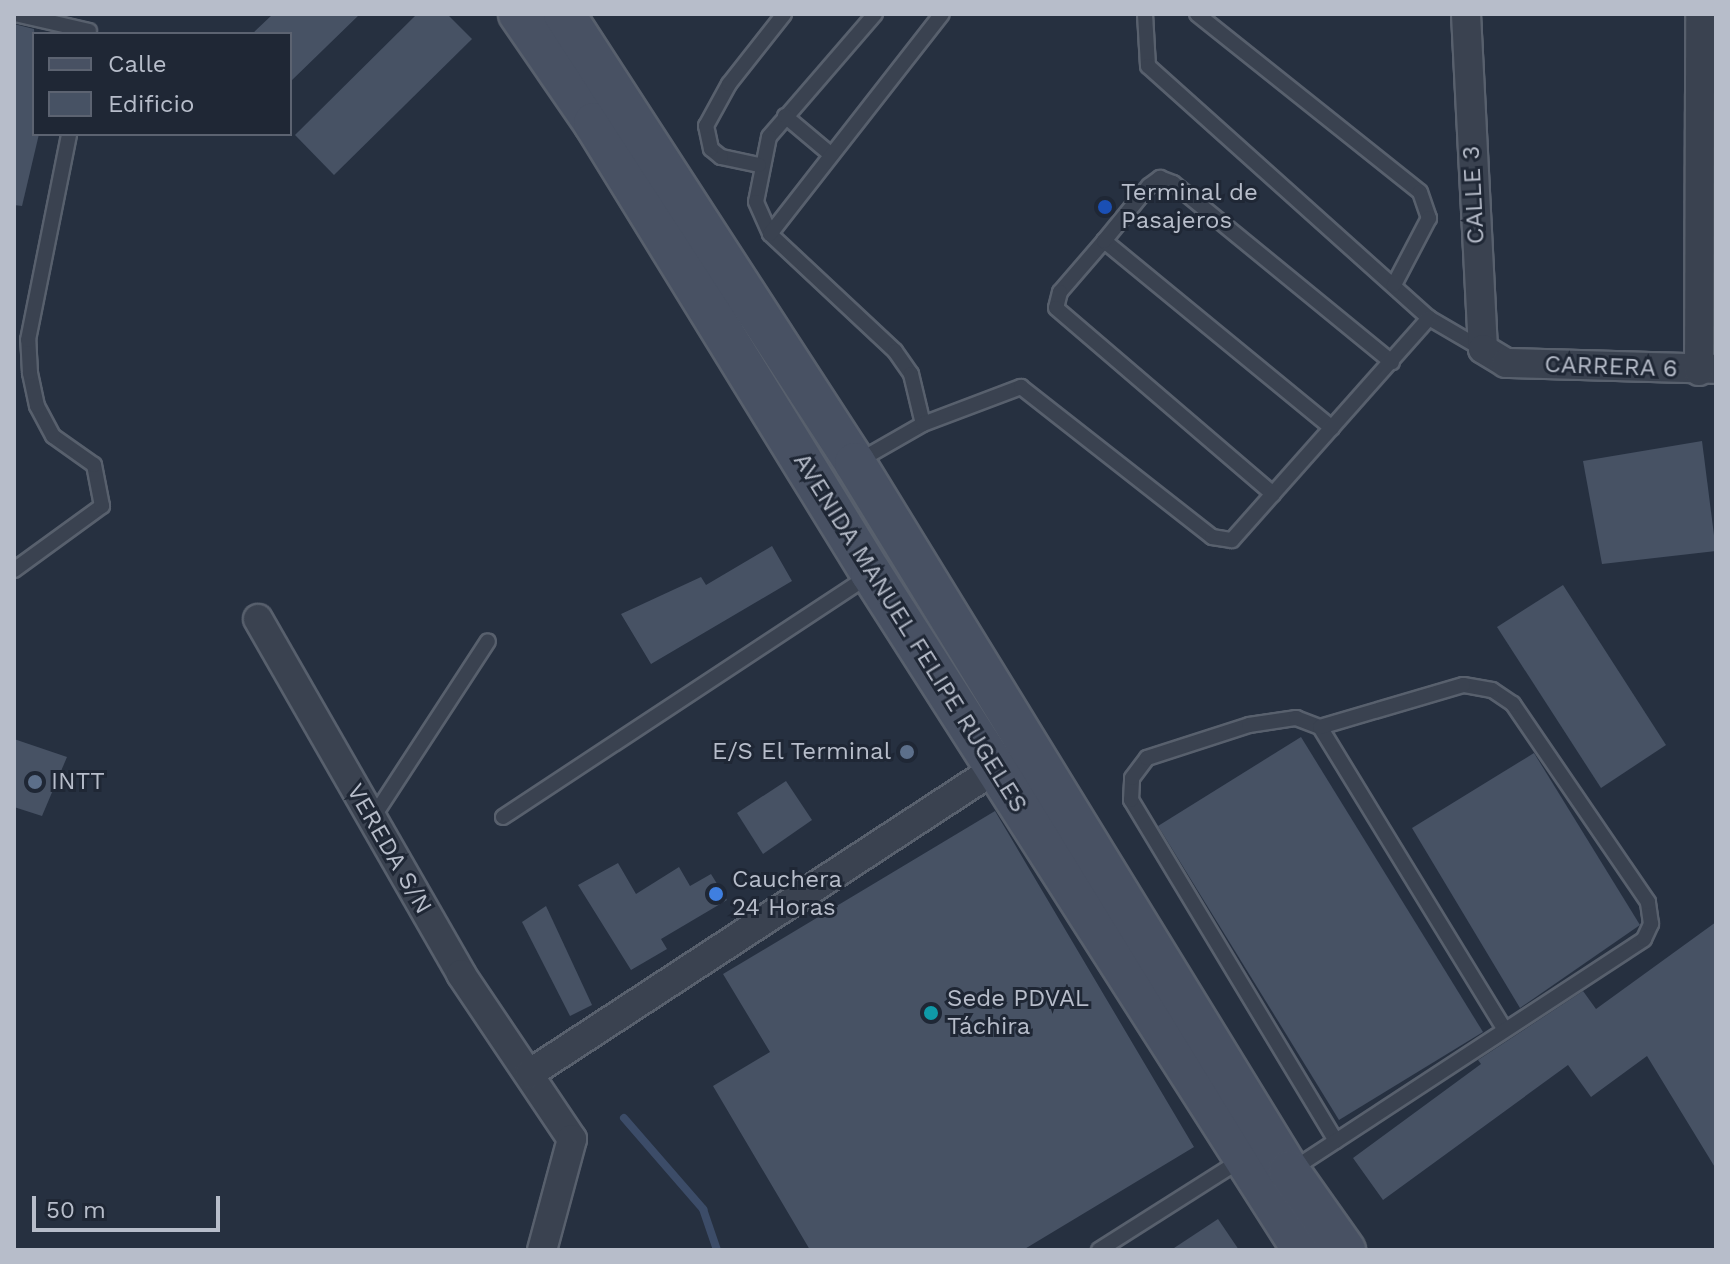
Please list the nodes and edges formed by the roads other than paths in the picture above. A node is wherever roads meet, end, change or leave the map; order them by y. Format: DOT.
graph roads {
  1 [pos="15,14"];
  2 [pos="92,14"];
  3 [pos="519,14"];
  4 [pos="564,14"];
  5 [pos="784,14"];
  6 [pos="875,14"];
  7 [pos="942,14"];
  8 [pos="1145,14"];
  9 [pos="1197,14"];
  10 [pos="1466,14"];
  11 [pos="1700,14"];
  12 [pos="89,32"];
  13 [pos="785,116"];
  14 [pos="69,136"];
  15 [pos="829,153"];
  16 [pos="759,165"];
  17 [pos="770,234"];
  18 [pos="1104,241"];
  19 [pos="1394,285"];
  20 [pos="1429,318"];
  21 [pos="1494,356"];
  22 [pos="1392,362"];
  23 [pos="1708,370"];
  24 [pos="923,424"];
  25 [pos="1332,428"];
  26 [pos="855,463"];
  27 [pos="1273,494"];
  28 [pos="14,570"];
  29 [pos="871,573"];
  30 [pos="258,619"];
  31 [pos="488,641"];
  32 [pos="1320,727"];
  33 [pos="995,769"];
  34 [pos="503,817"];
  35 [pos="372,819"];
  36 [pos="1504,1029"];
  37 [pos="529,1074"];
  38 [pos="1336,1141"];
  39 [pos="1244,1158"];
  40 [pos="1289,1171"];
  41 [pos="542,1250"];
  42 [pos="1099,1250"];
  43 [pos="1303,1250"];
  44 [pos="1345,1250"];
  1 -- 12 [label="lane"];
  2 -- 12 [label="lane"];
  3 -- 29 [label="street, AVENIDA MANUEL FELIPE RUGELES"];
  4 -- 26 [label="street, AVENIDA MANUEL FELIPE RUGELES"];
  5 -- 16 [label="lane"];
  6 -- 13 [label="lane"];
  7 -- 15 [label="lane"];
  8 -- 19 [label="lane"];
  9 -- 19 [label="lane"];
  10 -- 21 [label="street, CALLE 3"];
  11 -- 23 [label="street"];
  13 -- 15 [label="lane"];
  13 -- 16 [label="lane"];
  14 -- 28 [label="lane"];
  15 -- 17 [label="lane"];
  16 -- 17 [label="lane"];
  17 -- 24 [label="lane"];
  18 -- 22 [label="lane"];
  18 -- 25 [label="lane"];
  18 -- 27 [label="lane"];
  19 -- 20 [label="lane"];
  20 -- 21 [label="lane"];
  20 -- 22 [label="lane"];
  21 -- 23 [label="street, CARRERA 6"];
  22 -- 25 [label="lane"];
  24 -- 26 [label="lane"];
  24 -- 27 [label="lane"];
  25 -- 27 [label="lane"];
  26 -- 40 [label="street, AVENIDA MANUEL FELIPE RUGELES"];
  29 -- 33 [label="street, AVENIDA MANUEL FELIPE RUGELES"];
  29 -- 34 [label="lane"];
  30 -- 35 [label="street, VEREDA S/N"];
  31 -- 35 [label="lane"];
  32 -- 36 [label="lane"];
  32 -- 36 [label="lane"];
  32 -- 38 [label="lane"];
  33 -- 37 [label="street"];
  33 -- 39 [label="street, AVENIDA MANUEL FELIPE RUGELES"];
  35 -- 37 [label="street, VEREDA S/N"];
  36 -- 38 [label="lane"];
  37 -- 41 [label="street, VEREDA S/N"];
  38 -- 40 [label="lane"];
  39 -- 42 [label="lane"];
  39 -- 43 [label="street, AVENIDA MANUEL FELIPE RUGELES"];
  40 -- 44 [label="street, AVENIDA MANUEL FELIPE RUGELES"];
}
